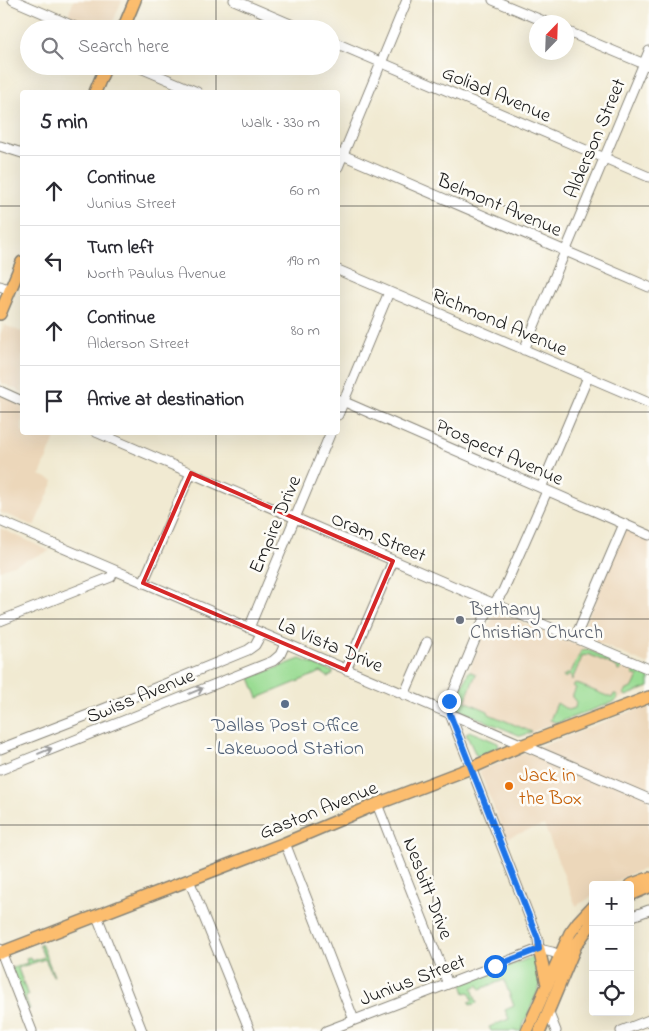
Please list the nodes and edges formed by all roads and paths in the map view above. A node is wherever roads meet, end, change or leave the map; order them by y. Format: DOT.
graph roads {
  1 [pos="13,0"];
  2 [pos="136,0"];
  3 [pos="234,0"];
  4 [pos="407,0"];
  5 [pos="494,0"];
  6 [pos="529,15"];
  7 [pos="59,20"];
  8 [pos="127,20"];
  9 [pos="281,20"];
  10 [pos="574,34"];
  11 [pos="340,45"];
  12 [pos="649,51"];
  13 [pos="380,62"];
  14 [pos="646,65"];
  15 [pos="102,75"];
  16 [pos="157,75"];
  17 [pos="96,90"];
  18 [pos="192,90"];
  19 [pos="0,146"];
  20 [pos="20,151"];
  21 [pos="340,154"];
  22 [pos="604,158"];
  23 [pos="649,178"];
  24 [pos="565,250"];
  25 [pos="20,266"];
  26 [pos="340,271"];
  27 [pos="649,287"];
  28 [pos="5,288"];
  29 [pos="390,292"];
  30 [pos="0,314"];
  31 [pos="524,350"];
  32 [pos="588,377"];
  33 [pos="0,391"];
  34 [pos="20,400"];
  35 [pos="340,400"];
  36 [pos="649,403"];
  37 [pos="103,435"];
  38 [pos="329,435"];
  39 [pos="190,473"];
  40 [pos="544,489"];
  41 [pos="295,519"];
  42 [pos="0,521"];
  43 [pos="624,524"];
  44 [pos="649,534"];
  45 [pos="393,561"];
  46 [pos="114,570"];
  47 [pos="143,582"];
  48 [pos="494,604"];
  49 [pos="0,621"];
  50 [pos="249,628"];
  51 [pos="261,634"];
  52 [pos="575,638"];
  53 [pos="427,642"];
  54 [pos="285,644"];
  55 [pos="649,669"];
  56 [pos="346,670"];
  57 [pos="404,694"];
  58 [pos="647,699"];
  59 [pos="106,708"];
  60 [pos="450,714"];
  61 [pos="112,724"];
  62 [pos="523,745"];
  63 [pos="0,749"];
  64 [pos="471,768"];
  65 [pos="0,770"];
  66 [pos="649,798"];
  67 [pos="377,804"];
  68 [pos="284,843"];
  69 [pos="649,878"];
  70 [pos="189,880"];
  71 [pos="634,884"];
  72 [pos="649,887"];
  73 [pos="634,893"];
  74 [pos="589,910"];
  75 [pos="648,912"];
  76 [pos="97,916"];
  77 [pos="634,916"];
  78 [pos="589,919"];
  79 [pos="589,926"];
  80 [pos="578,941"];
  81 [pos="539,949"];
  82 [pos="0,951"];
  83 [pos="565,957"];
  84 [pos="448,984"];
  85 [pos="547,984"];
  86 [pos="548,1011"];
  87 [pos="354,1020"];
  88 [pos="649,1020"];
  89 [pos="32,1031"];
  90 [pos="142,1031"];
  91 [pos="250,1031"];
  92 [pos="326,1031"];
  93 [pos="527,1031"];
  94 [pos="540,1031"];
  95 [pos="556,1031"];
  96 [pos="621,1031"];
  1 -- 7 [label="street"];
  2 -- 8 [label="main road"];
  3 -- 9 [label="street"];
  4 -- 13 [label="street"];
  5 -- 6 [label="street"];
  10 -- 14 [label="street"];
  11 -- 13 [label="street, Goliad Avenue"];
  12 -- 14 [label="street, Alderson Street"];
  13 -- 21 [label="street"];
  13 -- 22 [label="street, Goliad Avenue"];
  14 -- 22 [label="street, Alderson Street"];
  15 -- 17 [label="main road"];
  16 -- 18 [label="street"];
  19 -- 20 [label="street"];
  21 -- 24 [label="street, Belmont Avenue"];
  22 -- 23 [label="street, Goliad Avenue"];
  22 -- 24 [label="street, Alderson Street"];
  24 -- 27 [label="street, Belmont Avenue"];
  24 -- 31 [label="street, Alderson Street"];
  25 -- 28 [label="main road"];
  26 -- 29 [label="street, Richmond Avenue"];
  28 -- 30 [label="main road"];
  29 -- 31 [label="street, Richmond Avenue"];
  29 -- 35 [label="street"];
  31 -- 32 [label="street, Richmond Avenue"];
  32 -- 36 [label="street, Richmond Avenue"];
  32 -- 40 [label="street"];
  33 -- 34 [label="street"];
  35 -- 40 [label="street, Prospect Avenue"];
  37 -- 39 [label="street, Oram Street"];
  38 -- 41 [label="street, Empire Drive"];
  39 -- 41 [label="street, Oram Street"];
  39 -- 47 [label="street"];
  40 -- 43 [label="street, Prospect Avenue"];
  40 -- 48 [label="street"];
  41 -- 45 [label="street, Oram Street"];
  41 -- 50 [label="street, Empire Drive"];
  42 -- 46 [label="street, La Vista Drive"];
  43 -- 44 [label="street, Prospect Avenue"];
  43 -- 52 [label="street"];
  45 -- 48 [label="street, Oram Street"];
  45 -- 56 [label="street"];
  46 -- 47 [label="street, La Vista Drive"];
  46 -- 49 [label="street"];
  47 -- 50 [label="street, La Vista Drive"];
  48 -- 52 [label="street, Oram Street"];
  48 -- 60 [label="street"];
  50 -- 51 [label="street, La Vista Drive"];
  51 -- 54 [label="street, La Vista Drive"];
  51 -- 59 [label="street, Swiss Avenue"];
  52 -- 55 [label="street, Oram Street"];
  53 -- 57 [label="street"];
  54 -- 56 [label="street, La Vista Drive"];
  61 -- 54 [label="street, Swiss Avenue, one-way"];
  56 -- 57 [label="street, La Vista Drive"];
  57 -- 60 [label="street, La Vista Drive"];
  58 -- 62 [label="main road, Gaston Avenue"];
  59 -- 61 [label="street"];
  59 -- 63 [label="street, Swiss Avenue"];
  60 -- 62 [label="street, La Vista Drive"];
  60 -- 64 [label="street"];
  65 -- 61 [label="street, Swiss Avenue, one-way"];
  62 -- 64 [label="main road, Gaston Avenue"];
  62 -- 66 [label="street, La Vista Drive"];
  64 -- 67 [label="main road, Gaston Avenue"];
  64 -- 81 [label="street"];
  67 -- 68 [label="main road, Gaston Avenue"];
  67 -- 84 [label="street, Nesbitt Drive"];
  68 -- 70 [label="main road, Gaston Avenue"];
  68 -- 87 [label="street"];
  69 -- 71 [label="main road"];
  70 -- 76 [label="main road, Gaston Avenue"];
  70 -- 91 [label="street"];
  72 -- 73 [label="main road"];
  74 -- 83 [label="main road"];
  75 -- 77 [label="street"];
  76 -- 82 [label="main road, Gaston Avenue"];
  76 -- 90 [label="street"];
  78 -- 80 [label="main road"];
  79 -- 80 [label="main road"];
  80 -- 83 [label="main road"];
  81 -- 83 [label="street"];
  81 -- 84 [label="street, Junius Street"];
  81 -- 85 [label="main road"];
  82 -- 89 [label="street"];
  83 -- 85 [label="main road"];
  83 -- 86 [label="main road"];
  84 -- 87 [label="street, Junius Street"];
  85 -- 93 [label="main road"];
  86 -- 94 [label="main road"];
  86 -- 95 [label="street"];
  87 -- 92 [label="street, Junius Street"];
  88 -- 96 [label="street"];
}
